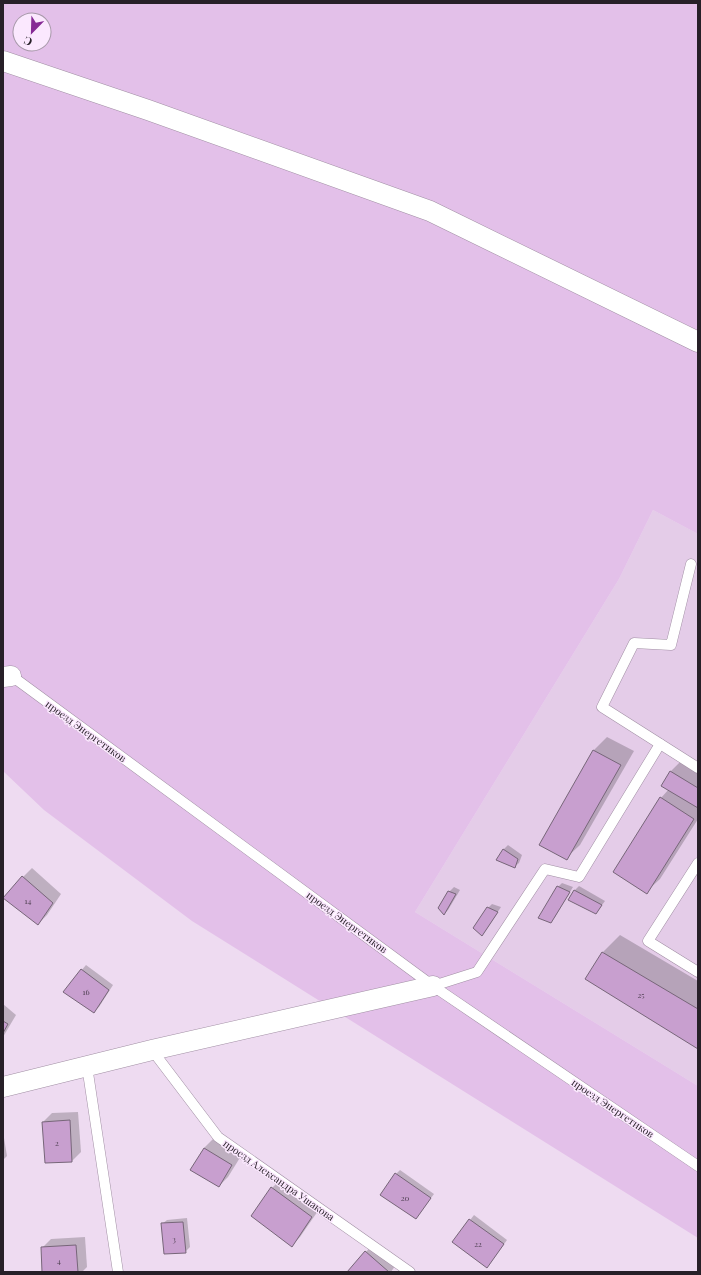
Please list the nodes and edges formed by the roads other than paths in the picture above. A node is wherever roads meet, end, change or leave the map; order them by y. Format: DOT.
graph roads {
  1 [pos="3,62"];
  2 [pos="698,342"];
  3 [pos="691,564"];
  4 [pos="6,674"];
  5 [pos="660,744"];
  6 [pos="698,768"];
  7 [pos="698,863"];
  8 [pos="698,972"];
  9 [pos="434,986"];
  10 [pos="152,1050"];
  11 [pos="87,1066"];
  12 [pos="3,1087"];
  13 [pos="698,1166"];
  14 [pos="118,1272"];
  15 [pos="410,1272"];
  1 -- 2 [label="street"];
  3 -- 5 [label="lane"];
  4 -- 9 [label="lane, проезд Энергетиков"];
  5 -- 6 [label="lane"];
  5 -- 9 [label="lane"];
  7 -- 8 [label="lane"];
  9 -- 10 [label="street"];
  9 -- 13 [label="lane, проезд Энергетиков"];
  10 -- 11 [label="street"];
  10 -- 15 [label="lane, проезд Александра Ушакова"];
  11 -- 12 [label="street"];
  11 -- 14 [label="lane"];
}
